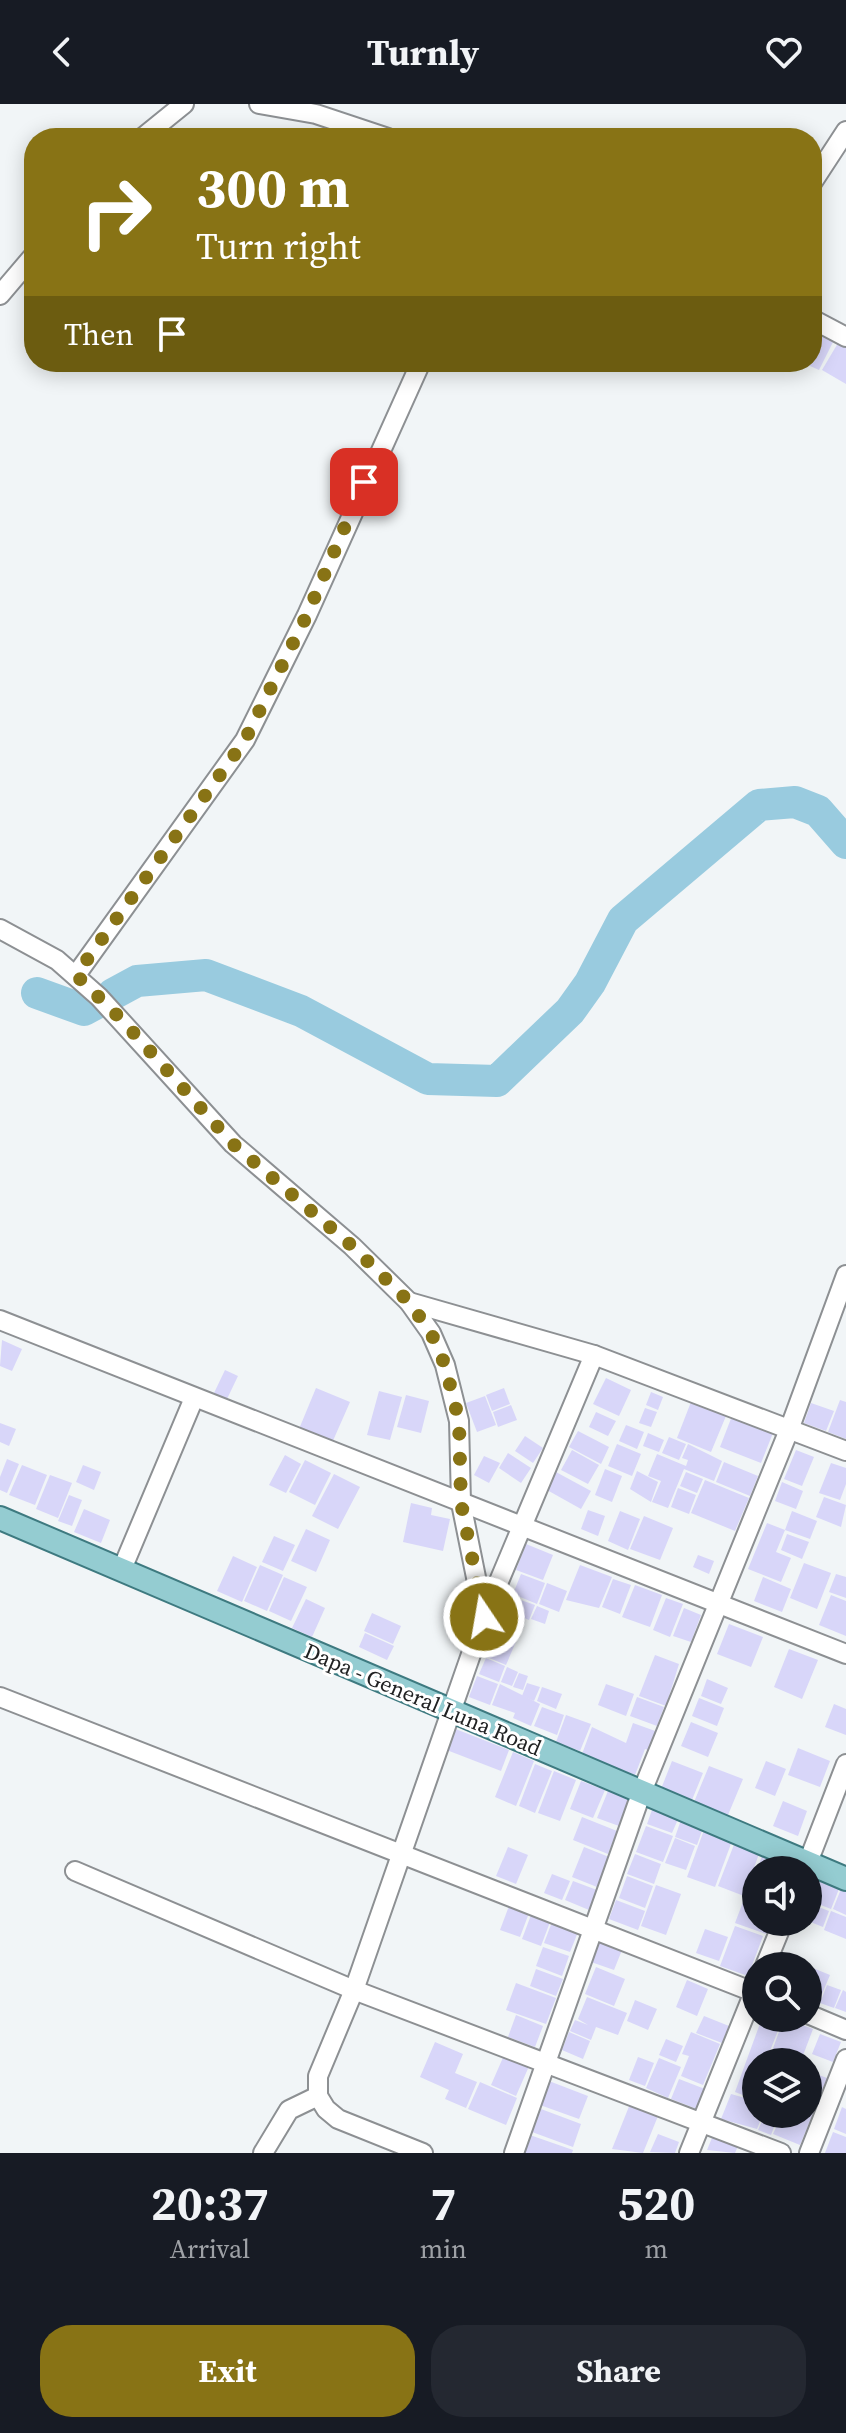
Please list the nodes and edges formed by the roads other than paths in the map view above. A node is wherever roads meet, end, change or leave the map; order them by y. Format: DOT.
graph roads {
  1 [pos="184,104"];
  2 [pos="261,104"];
  3 [pos="154,128"];
  4 [pos="358,128"];
  5 [pos="846,131"];
  6 [pos="822,168"];
  7 [pos="24,267"];
  8 [pos="0,295"];
  9 [pos="822,324"];
  10 [pos="846,337"];
  11 [pos="416,372"];
  12 [pos="0,929"];
  13 [pos="76,975"];
  14 [pos="846,1275"];
  15 [pos="409,1302"];
  16 [pos="0,1320"];
  17 [pos="594,1355"];
  18 [pos="194,1398"];
  19 [pos="789,1430"];
  20 [pos="846,1451"];
  21 [pos="461,1503"];
  22 [pos="0,1518"];
  23 [pos="522,1526"];
  24 [pos="122,1569"];
  25 [pos="717,1603"];
  26 [pos="484,1617"];
  27 [pos="846,1654"];
  28 [pos="0,1697"];
  29 [pos="450,1711"];
  30 [pos="846,1764"];
  31 [pos="641,1794"];
  32 [pos="400,1853"];
  33 [pos="784,1856"];
  34 [pos="811,1856"];
  35 [pos="75,1871"];
  36 [pos="822,1871"];
  37 [pos="846,1879"];
  38 [pos="593,1927"];
  39 [pos="742,1986"];
  40 [pos="354,1990"];
  41 [pos="822,2020"];
  42 [pos="742,2024"];
  43 [pos="846,2030"];
  44 [pos="846,2059"];
  45 [pos="545,2063"];
  46 [pos="318,2096"];
  47 [pos="703,2122"];
  48 [pos="263,2153"];
  49 [pos="423,2153"];
  50 [pos="514,2153"];
  51 [pos="689,2153"];
  52 [pos="781,2153"];
  53 [pos="809,2153"];
  1 -- 3 [label="street"];
  2 -- 4 [label="street"];
  5 -- 6 [label="street"];
  7 -- 8 [label="street"];
  9 -- 10 [label="street"];
  11 -- 13 [label="street"];
  12 -- 13 [label="street"];
  13 -- 15 [label="street"];
  14 -- 19 [label="street"];
  15 -- 17 [label="street"];
  15 -- 21 [label="street"];
  16 -- 18 [label="street"];
  17 -- 19 [label="street"];
  17 -- 23 [label="street"];
  18 -- 21 [label="street"];
  18 -- 24 [label="street"];
  19 -- 20 [label="street"];
  19 -- 25 [label="street"];
  21 -- 23 [label="street"];
  21 -- 26 [label="street"];
  22 -- 24 [label="main road, Dapa - General Luna Road"];
  23 -- 25 [label="street"];
  23 -- 26 [label="street"];
  24 -- 29 [label="main road, Dapa - General Luna Road"];
  25 -- 27 [label="street"];
  25 -- 31 [label="street"];
  26 -- 29 [label="street"];
  28 -- 32 [label="street"];
  29 -- 31 [label="main road, Dapa - General Luna Road"];
  29 -- 32 [label="street"];
  30 -- 34 [label="street"];
  31 -- 33 [label="main road, Dapa - General Luna Road"];
  31 -- 38 [label="street"];
  32 -- 38 [label="street"];
  32 -- 40 [label="street"];
  35 -- 40 [label="street"];
  36 -- 37 [label="main road, Dapa - General Luna Road"];
  38 -- 39 [label="street"];
  38 -- 45 [label="street"];
  40 -- 45 [label="street"];
  40 -- 46 [label="street"];
  41 -- 43 [label="street"];
  42 -- 47 [label="street"];
  44 -- 53 [label="street"];
  45 -- 47 [label="street"];
  45 -- 50 [label="street"];
  46 -- 48 [label="street"];
  46 -- 49 [label="street"];
  47 -- 51 [label="street"];
  47 -- 52 [label="street"];
}
